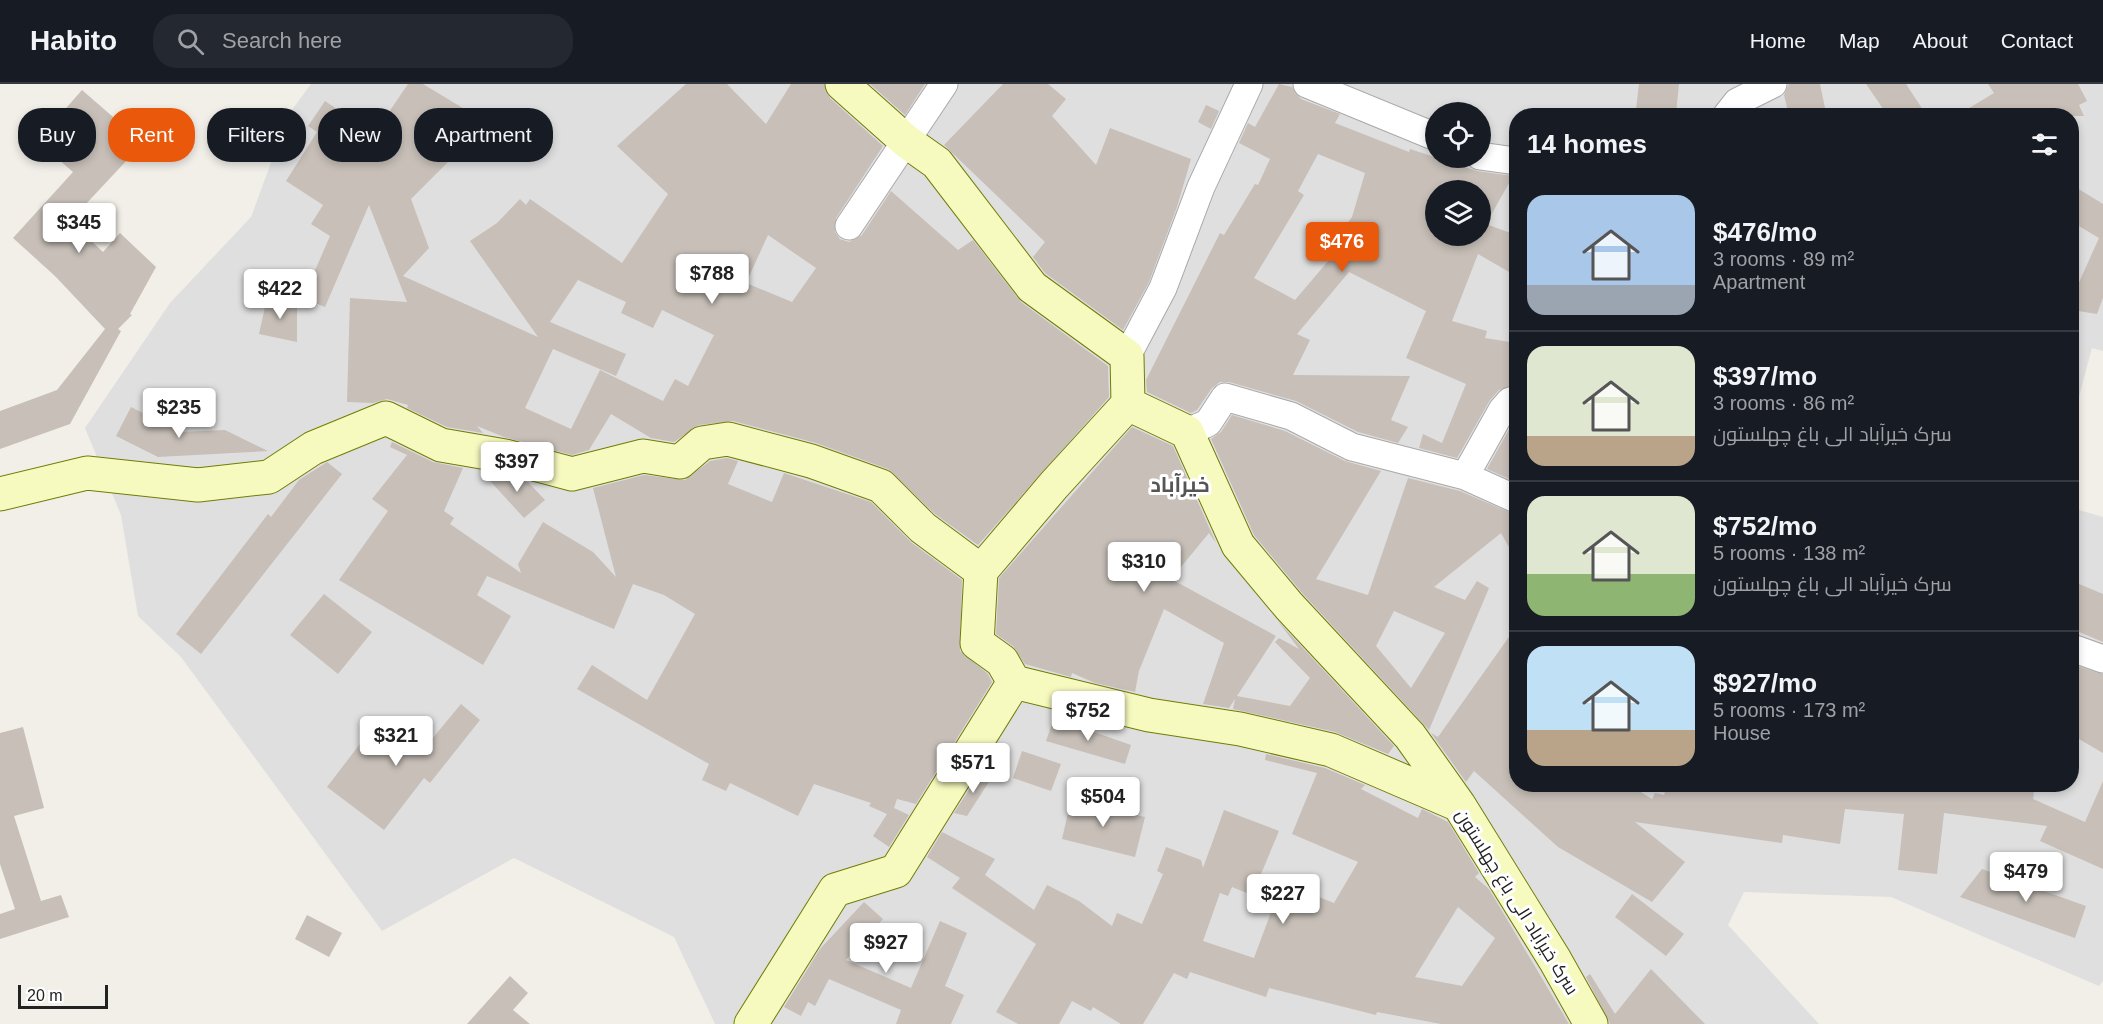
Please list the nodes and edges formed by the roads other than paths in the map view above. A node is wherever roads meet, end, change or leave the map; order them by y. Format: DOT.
graph roads {
  1 [pos="842,84"];
  2 [pos="944,84"];
  3 [pos="1249,84"];
  4 [pos="1307,84"];
  5 [pos="1773,84"];
  6 [pos="1732,108"];
  7 [pos="1425,132"];
  8 [pos="906,141"];
  9 [pos="1491,158"];
  10 [pos="1509,160"];
  11 [pos="849,226"];
  12 [pos="1127,356"];
  13 [pos="1509,402"];
  14 [pos="1128,404"];
  15 [pos="1187,432"];
  16 [pos="1465,476"];
  17 [pos="0,494"];
  18 [pos="1509,496"];
  19 [pos="981,571"];
  20 [pos="2079,650"];
  21 [pos="2103,659"];
  22 [pos="1014,682"];
  23 [pos="1459,804"];
  24 [pos="751,1024"];
  25 [pos="1591,1024"];
  1 -- 8 [label="street"];
  2 -- 8 [label="street"];
  3 -- 12 [label="street"];
  4 -- 7 [label="street"];
  5 -- 6 [label="street"];
  8 -- 11 [label="street"];
  8 -- 12 [label="street"];
  9 -- 10 [label="street"];
  12 -- 14 [label="street"];
  13 -- 16 [label="street"];
  14 -- 15 [label="street"];
  14 -- 19 [label="street"];
  15 -- 16 [label="street"];
  15 -- 23 [label="street"];
  16 -- 18 [label="street"];
  17 -- 19 [label="street"];
  19 -- 22 [label="street"];
  20 -- 21 [label="street"];
  22 -- 23 [label="street, سرک خیرآباد الی باغ چهلستون"];
  22 -- 24 [label="street"];
  23 -- 25 [label="street, سرک خیرآباد الی باغ چهلستون"];
}
